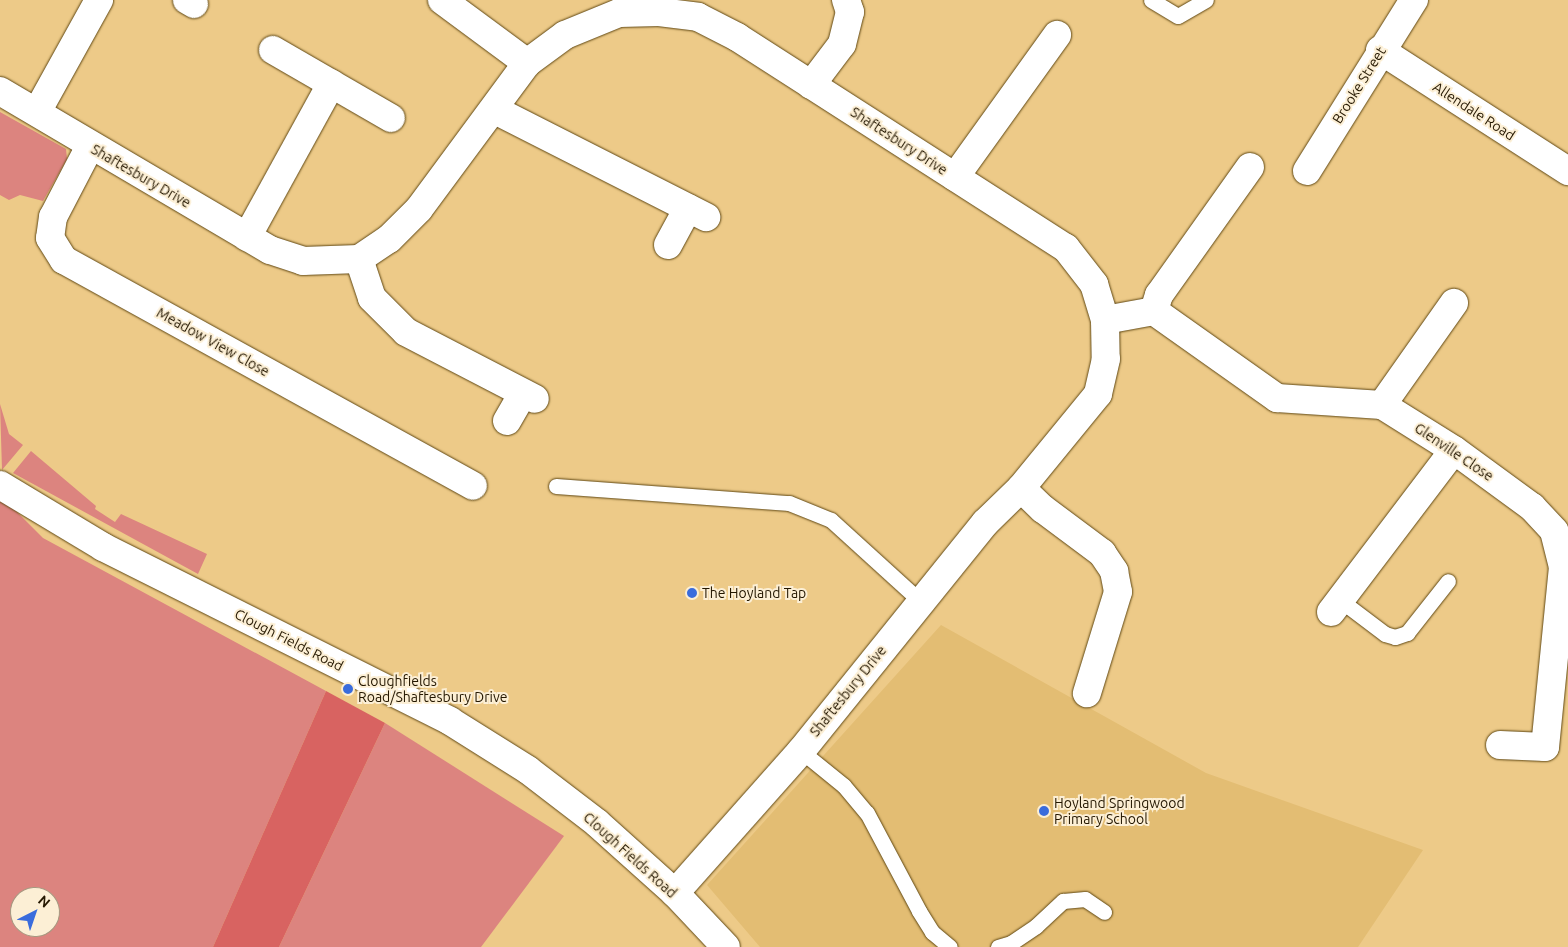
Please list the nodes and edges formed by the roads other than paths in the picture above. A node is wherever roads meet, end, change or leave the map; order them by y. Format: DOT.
graph roads {
  1 [pos="99,0"];
  2 [pos="442,0"];
  3 [pos="846,0"];
  4 [pos="1151,0"];
  5 [pos="1206,0"];
  6 [pos="1414,0"];
  7 [pos="1057,35"];
  8 [pos="273,50"];
  9 [pos="1380,50"];
  10 [pos="527,63"];
  11 [pos="331,84"];
  12 [pos="811,85"];
  13 [pos="0,91"];
  14 [pos="495,110"];
  15 [pos="36,112"];
  16 [pos="391,118"];
  17 [pos="90,146"];
  18 [pos="1250,168"];
  19 [pos="1307,171"];
  20 [pos="1568,171"];
  21 [pos="956,177"];
  22 [pos="247,236"];
  23 [pos="668,245"];
  24 [pos="359,259"];
  25 [pos="1454,303"];
  26 [pos="1154,311"];
  27 [pos="1105,320"];
  28 [pos="1382,405"];
  29 [pos="507,422"];
  30 [pos="1454,450"];
  31 [pos="0,485"];
  32 [pos="473,486"];
  33 [pos="556,486"];
  34 [pos="1021,488"];
  35 [pos="1448,581"];
  36 [pos="920,601"];
  37 [pos="1335,606"];
  38 [pos="1088,693"];
  39 [pos="1500,745"];
  40 [pos="801,751"];
  41 [pos="675,893"];
  42 [pos="1104,912"];
  43 [pos="726,947"];
  44 [pos="950,947"];
  45 [pos="998,947"];
  1 -- 15 [label="street"];
  2 -- 10 [label="street"];
  3 -- 12 [label="street"];
  4 -- 5 [label="lane"];
  6 -- 9 [label="street, Brooke Street"];
  7 -- 21 [label="street"];
  8 -- 11 [label="street"];
  9 -- 19 [label="street, Brooke Street"];
  9 -- 20 [label="street, Allendale Road"];
  10 -- 12 [label="street, Shaftesbury Drive"];
  10 -- 14 [label="street, Shaftesbury Drive"];
  11 -- 16 [label="street"];
  11 -- 22 [label="street"];
  12 -- 21 [label="street, Shaftesbury Drive"];
  13 -- 15 [label="street, Shaftesbury Drive"];
  14 -- 23 [label="street"];
  14 -- 24 [label="street, Shaftesbury Drive"];
  15 -- 17 [label="street, Shaftesbury Drive"];
  17 -- 22 [label="street, Shaftesbury Drive"];
  17 -- 32 [label="street, Meadow View Close"];
  18 -- 26 [label="street"];
  21 -- 27 [label="street, Shaftesbury Drive"];
  22 -- 24 [label="street, Shaftesbury Drive"];
  24 -- 29 [label="street"];
  25 -- 28 [label="street"];
  26 -- 27 [label="street"];
  26 -- 28 [label="street, Glenville Close"];
  27 -- 34 [label="street, Shaftesbury Drive"];
  28 -- 30 [label="street, Glenville Close"];
  30 -- 37 [label="street"];
  30 -- 39 [label="street, Glenville Close"];
  31 -- 41 [label="street, Clough Fields Road"];
  33 -- 36 [label="lane"];
  34 -- 36 [label="street, Shaftesbury Drive"];
  34 -- 38 [label="street"];
  35 -- 37 [label="lane"];
  36 -- 40 [label="street, Shaftesbury Drive"];
  40 -- 41 [label="street, Shaftesbury Drive"];
  40 -- 44 [label="lane"];
  41 -- 43 [label="street, Clough Fields Road"];
  42 -- 45 [label="lane"];
}
